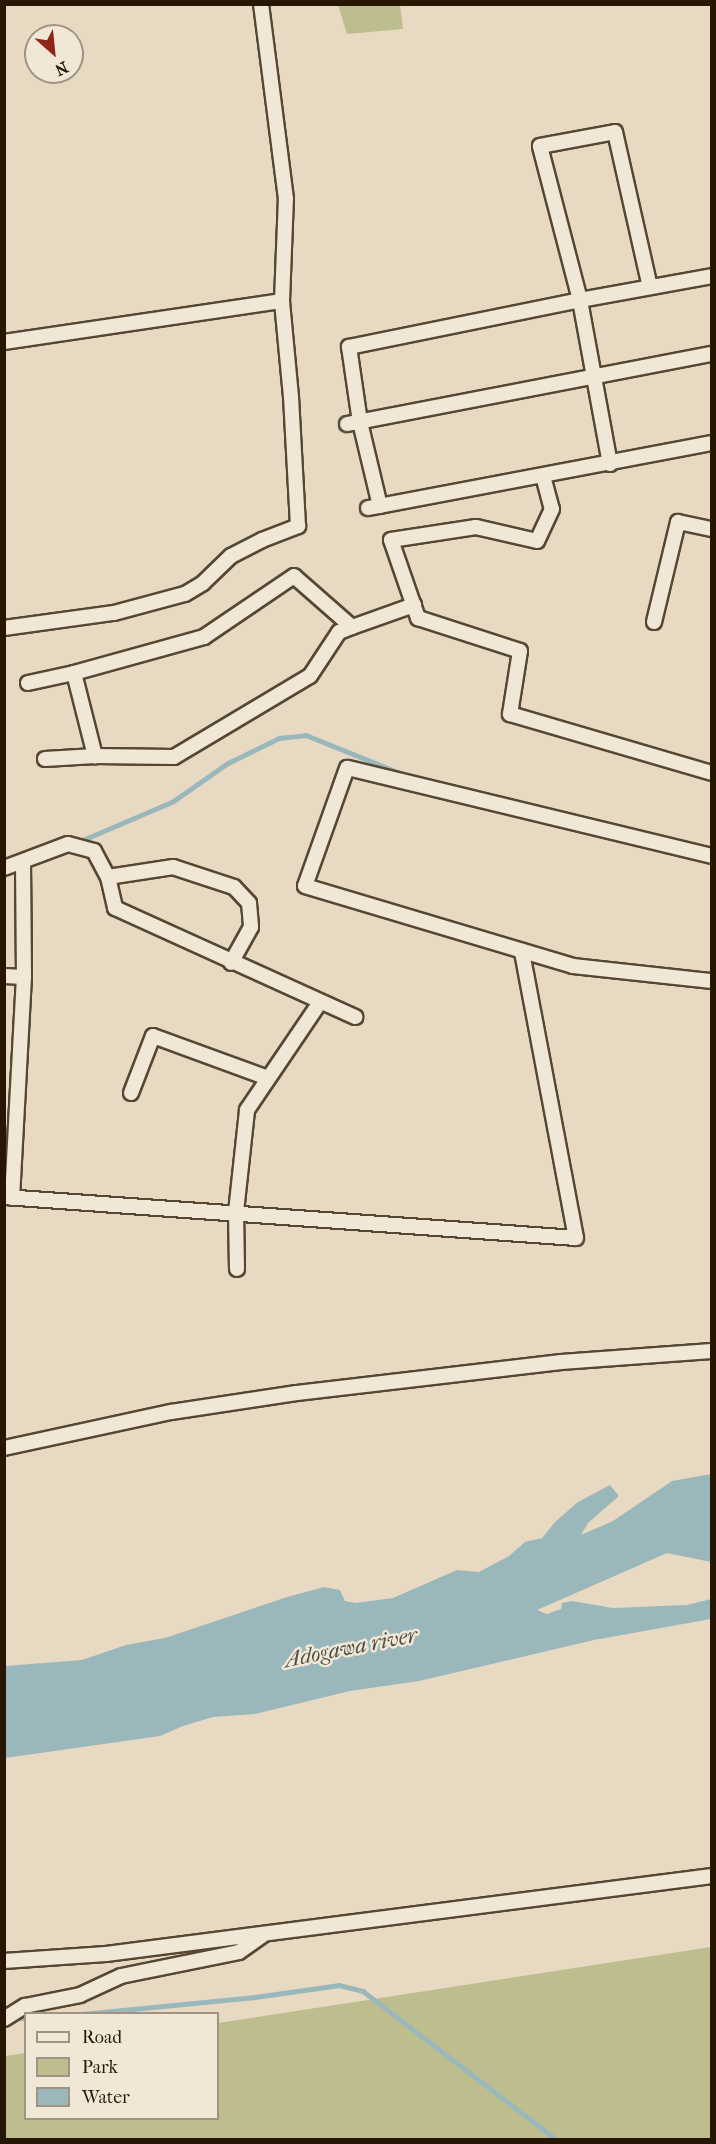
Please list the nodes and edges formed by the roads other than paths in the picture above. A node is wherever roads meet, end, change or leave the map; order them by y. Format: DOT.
graph roads {
  1 [pos="261,4"];
  2 [pos="711,276"];
  3 [pos="650,287"];
  4 [pos="580,300"];
  5 [pos="282,301"];
  6 [pos="4,342"];
  7 [pos="711,354"];
  8 [pos="594,377"];
  9 [pos="354,423"];
  10 [pos="711,443"];
  11 [pos="610,464"];
  12 [pos="543,476"];
  13 [pos="711,529"];
  14 [pos="414,605"];
  15 [pos="654,622"];
  16 [pos="352,627"];
  17 [pos="4,628"];
  18 [pos="74,674"];
  19 [pos="28,683"];
  20 [pos="95,756"];
  21 [pos="45,759"];
  22 [pos="711,773"];
  23 [pos="711,856"];
  24 [pos="23,862"];
  25 [pos="4,868"];
  26 [pos="108,877"];
  27 [pos="522,951"];
  28 [pos="231,963"];
  29 [pos="4,976"];
  30 [pos="24,977"];
  31 [pos="711,981"];
  32 [pos="320,1002"];
  33 [pos="355,1017"];
  34 [pos="268,1078"];
  35 [pos="131,1093"];
  36 [pos="8,1197"];
  37 [pos="236,1212"];
  38 [pos="237,1269"];
  39 [pos="711,1351"];
  40 [pos="4,1448"];
  41 [pos="711,1876"];
  42 [pos="265,1934"];
  43 [pos="4,1961"];
  44 [pos="4,2019"];
  1 -- 5 [label="street"];
  2 -- 3 [label="street"];
  3 -- 4 [label="street"];
  3 -- 4 [label="street"];
  4 -- 8 [label="street"];
  4 -- 9 [label="street"];
  5 -- 6 [label="street"];
  5 -- 17 [label="street"];
  7 -- 8 [label="street"];
  8 -- 9 [label="street"];
  8 -- 11 [label="street"];
  9 -- 12 [label="street"];
  10 -- 11 [label="street"];
  11 -- 12 [label="street"];
  12 -- 14 [label="street"];
  13 -- 15 [label="street"];
  14 -- 16 [label="street"];
  14 -- 22 [label="street"];
  16 -- 18 [label="street"];
  16 -- 20 [label="street"];
  18 -- 19 [label="street"];
  18 -- 20 [label="street"];
  20 -- 21 [label="street"];
  23 -- 27 [label="street"];
  24 -- 25 [label="street"];
  24 -- 26 [label="street"];
  24 -- 30 [label="street"];
  26 -- 28 [label="street"];
  26 -- 28 [label="street"];
  27 -- 31 [label="street"];
  27 -- 37 [label="street"];
  28 -- 32 [label="street"];
  29 -- 30 [label="street"];
  30 -- 36 [label="street"];
  32 -- 33 [label="street"];
  32 -- 34 [label="street"];
  34 -- 35 [label="street"];
  34 -- 37 [label="street"];
  36 -- 37 [label="street"];
  37 -- 38 [label="street"];
  39 -- 40 [label="street"];
  41 -- 42 [label="street"];
  42 -- 43 [label="street"];
  42 -- 44 [label="street"];
}
